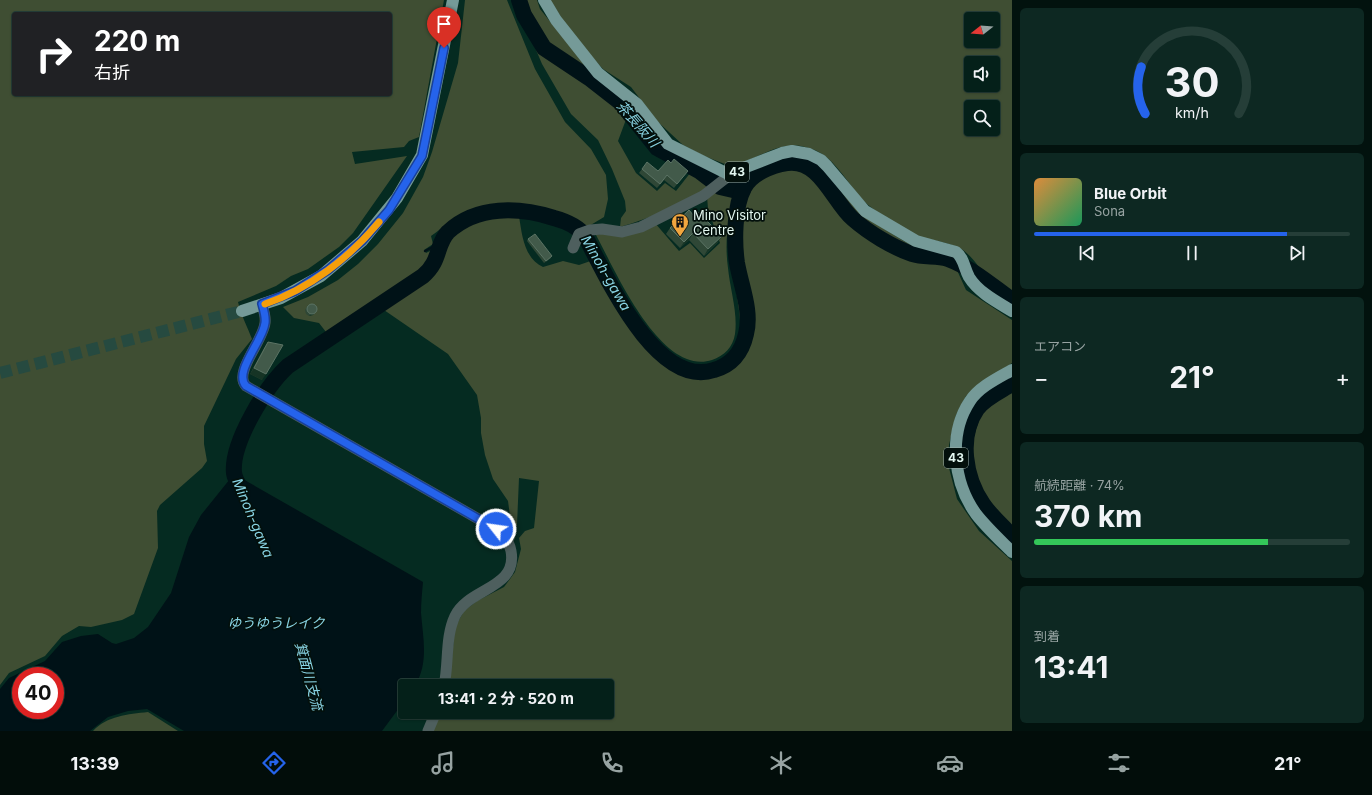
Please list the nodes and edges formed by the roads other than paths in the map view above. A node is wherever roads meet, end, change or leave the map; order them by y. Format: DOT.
graph roads {
  1 [pos="453,0"];
  2 [pos="544,0"];
  3 [pos="730,174"];
  4 [pos="573,248"];
  5 [pos="264,304"];
  6 [pos="242,311"];
  7 [pos="1012,311"];
  8 [pos="1012,370"];
  9 [pos="1012,552"];
  10 [pos="445,679"];
  11 [pos="433,719"];
  12 [pos="428,731"];
  1 -- 5 [label="main road"];
  2 -- 3 [label="main road, 43"];
  3 -- 4 [label="street"];
  3 -- 7 [label="main road, 43"];
  5 -- 6 [label="main road"];
  5 -- 10 [label="street"];
  8 -- 9 [label="main road, 43"];
  11 -- 12 [label="street"];
}
